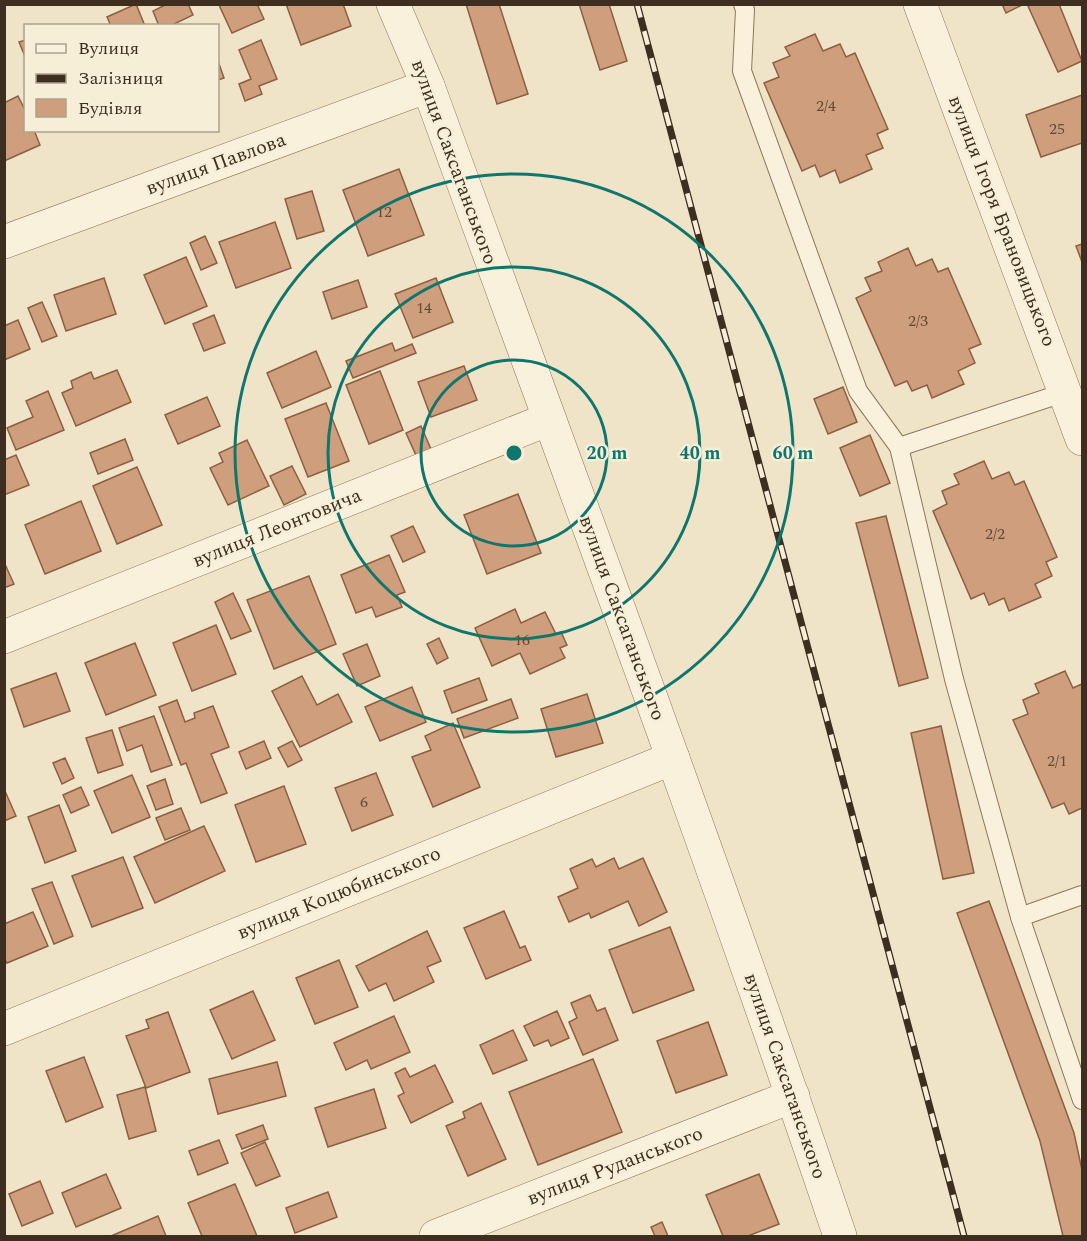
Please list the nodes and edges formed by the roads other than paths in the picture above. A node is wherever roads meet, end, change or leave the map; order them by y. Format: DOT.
graph roads {
  1 [pos="393,4"];
  2 [pos="920,4"];
  3 [pos="750,6"];
  4 [pos="428,86"];
  5 [pos="4,242"];
  6 [pos="1066,392"];
  7 [pos="549,420"];
  8 [pos="1083,439"];
  9 [pos="899,447"];
  10 [pos="4,638"];
  11 [pos="673,758"];
  12 [pos="1083,895"];
  13 [pos="1020,917"];
  14 [pos="4,1029"];
  15 [pos="793,1096"];
  16 [pos="1083,1100"];
  17 [pos="436,1236"];
  18 [pos="840,1236"];
  1 -- 4 [label="street, вулиця Саксаганського"];
  2 -- 6 [label="street, вулиця Ігоря Брановицького"];
  3 -- 9 [label="lane"];
  4 -- 5 [label="street, вулиця Павлова"];
  4 -- 7 [label="street, вулиця Саксаганського"];
  6 -- 8 [label="street, вулиця Ігоря Брановицького"];
  6 -- 9 [label="lane"];
  7 -- 10 [label="street, вулиця Леонтовича"];
  7 -- 11 [label="street, вулиця Саксаганського"];
  9 -- 13 [label="lane"];
  11 -- 14 [label="street, вулиця Коцюбинського"];
  11 -- 15 [label="street, вулиця Саксаганського"];
  12 -- 13 [label="lane"];
  13 -- 16 [label="lane"];
  15 -- 17 [label="street, вулиця Руданського"];
  15 -- 18 [label="street, вулиця Саксаганського"];
}
